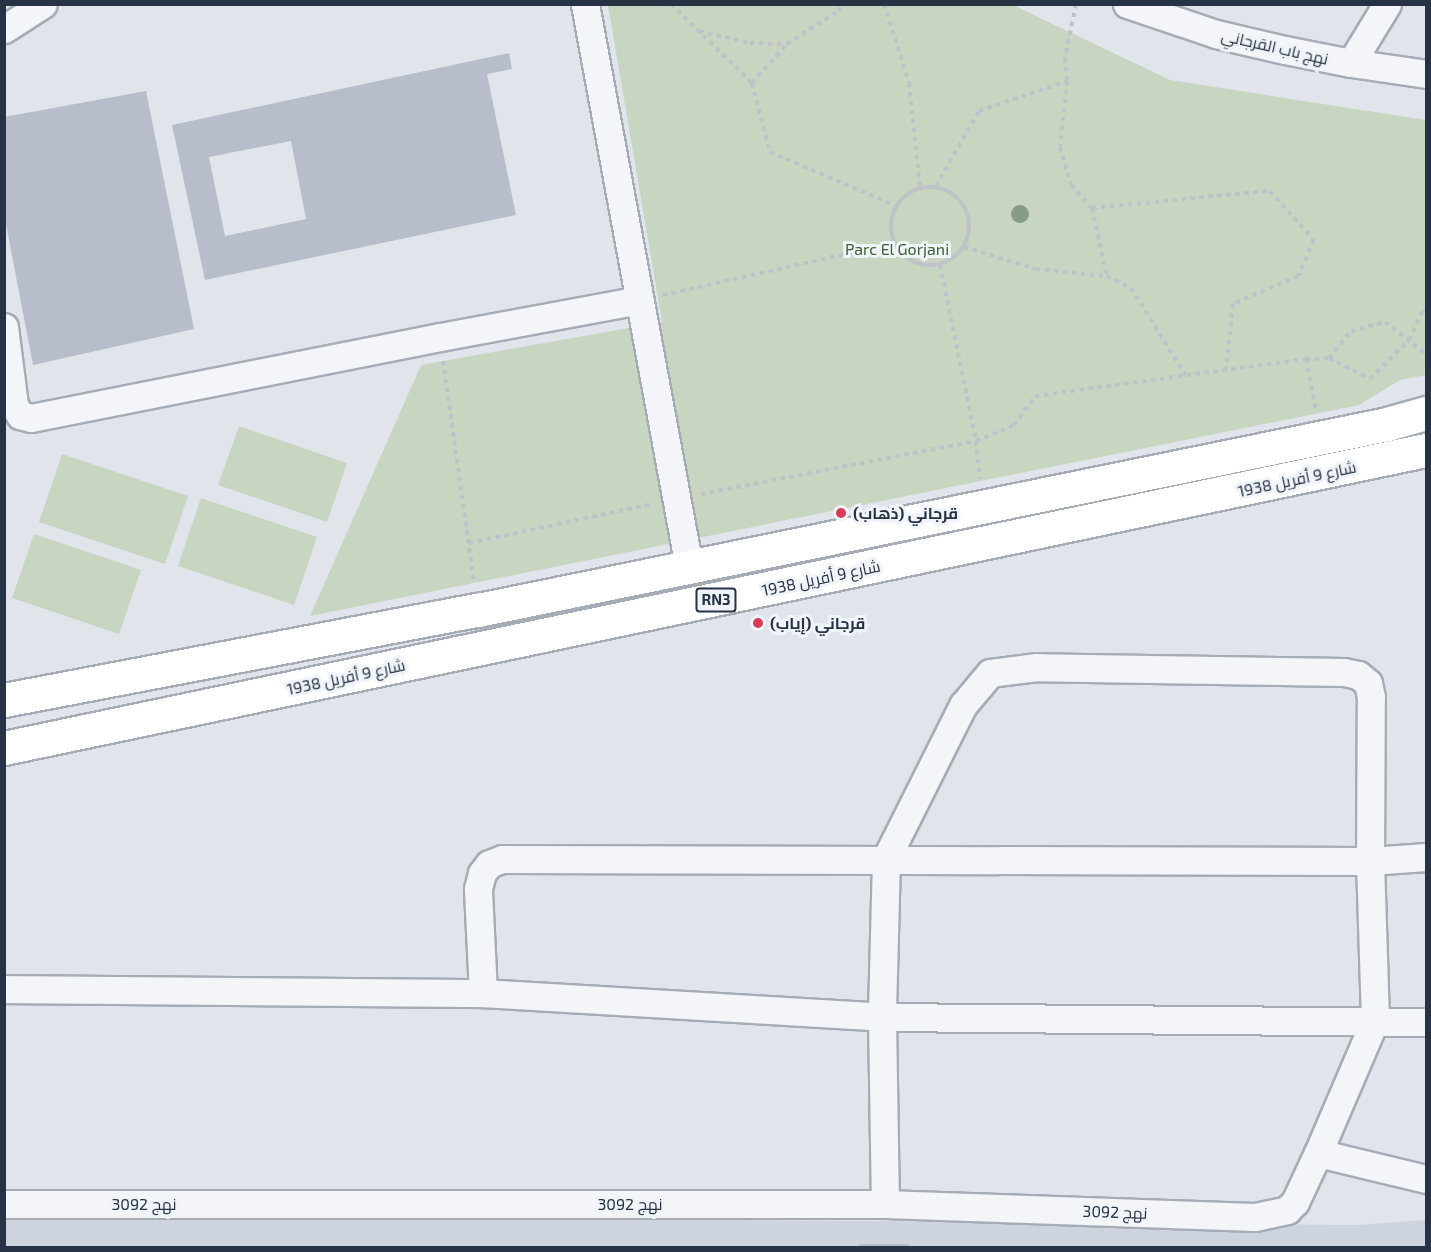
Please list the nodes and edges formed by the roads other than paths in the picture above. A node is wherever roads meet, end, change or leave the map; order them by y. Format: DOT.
graph roads {
  1 [pos="43,4"];
  2 [pos="585,4"];
  3 [pos="1387,4"];
  4 [pos="1140,7"];
  5 [pos="4,28"];
  6 [pos="1351,63"];
  7 [pos="1426,74"];
  8 [pos="639,300"];
  9 [pos="4,327"];
  10 [pos="1426,413"];
  11 [pos="1426,450"];
  12 [pos="689,567"];
  13 [pos="4,700"];
  14 [pos="4,748"];
  15 [pos="1426,857"];
  16 [pos="886,860"];
  17 [pos="1370,861"];
  18 [pos="4,989"];
  19 [pos="483,993"];
  20 [pos="882,1017"];
  21 [pos="1375,1020"];
  22 [pos="1426,1022"];
  23 [pos="1318,1153"];
  24 [pos="1426,1179"];
  25 [pos="4,1204"];
  26 [pos="885,1204"];
  1 -- 5 [label="street"];
  2 -- 8 [label="street"];
  3 -- 6 [label="street"];
  4 -- 6 [label="street, نهج باب القرجاني"];
  6 -- 7 [label="street, نهج باب القرجاني"];
  8 -- 9 [label="street"];
  8 -- 12 [label="street"];
  10 -- 12 [label="main road, RN3"];
  11 -- 14 [label="main road, شارع 9 أفريل 1938 / RN3"];
  12 -- 13 [label="main road, RN3"];
  15 -- 17 [label="street"];
  16 -- 17 [label="street"];
  16 -- 17 [label="street"];
  16 -- 19 [label="street"];
  16 -- 20 [label="street"];
  17 -- 21 [label="street"];
  18 -- 19 [label="street"];
  19 -- 20 [label="street"];
  20 -- 21 [label="street"];
  20 -- 26 [label="street"];
  21 -- 22 [label="street"];
  21 -- 23 [label="street, نهج 3092"];
  23 -- 24 [label="street"];
  23 -- 26 [label="street, نهج 3092"];
  25 -- 26 [label="street, نهج 3092"];
}
